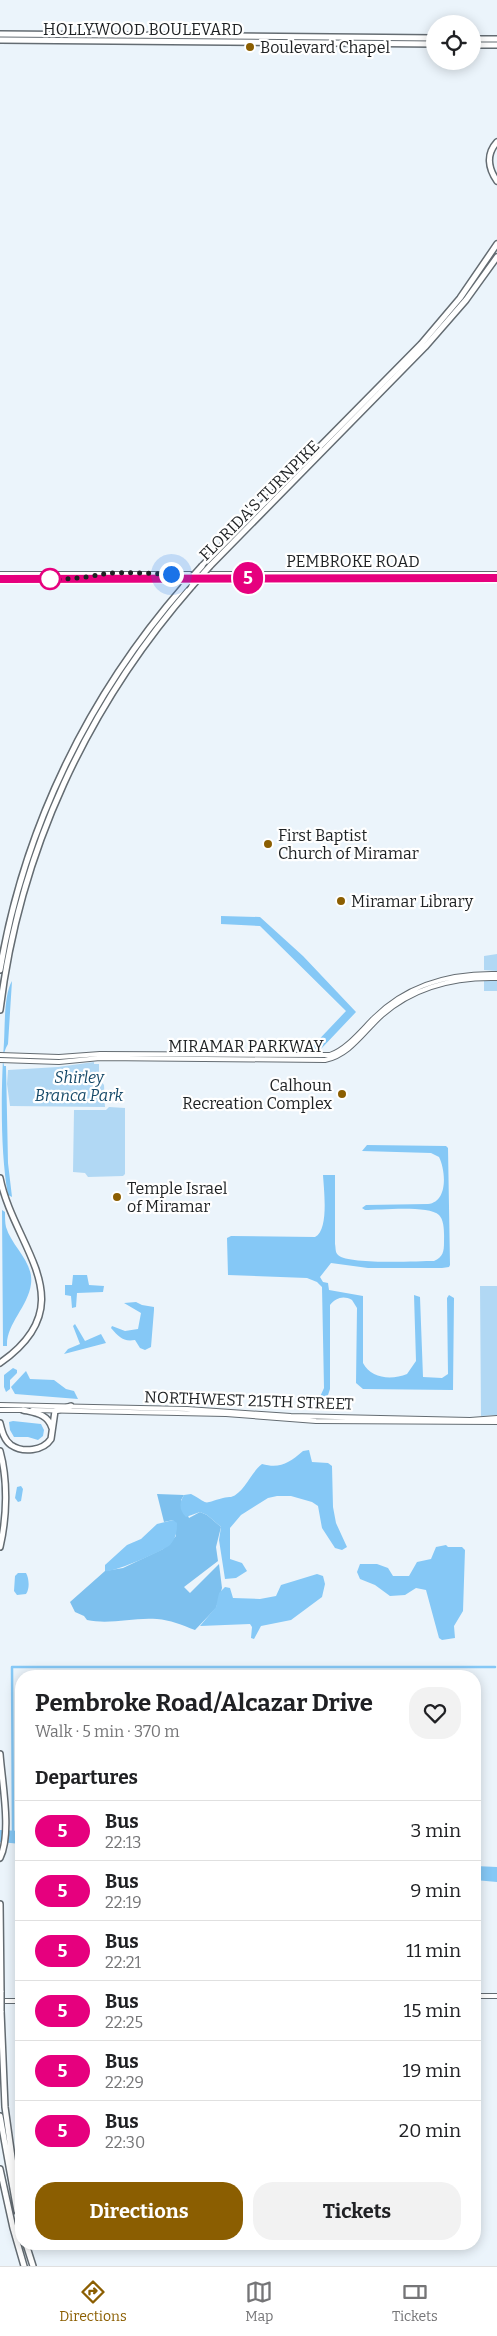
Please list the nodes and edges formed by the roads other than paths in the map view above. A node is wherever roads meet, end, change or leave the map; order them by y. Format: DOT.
graph roads {
  1 [pos="0,34"];
  2 [pos="59,35"];
  3 [pos="102,35"];
  4 [pos="326,37"];
  5 [pos="396,38"];
  6 [pos="426,38"];
  7 [pos="481,39"];
  8 [pos="497,39"];
  9 [pos="0,40"];
  10 [pos="38,41"];
  11 [pos="77,41"];
  12 [pos="318,43"];
  13 [pos="365,44"];
  14 [pos="426,44"];
  15 [pos="481,45"];
  16 [pos="497,45"];
  17 [pos="497,143"];
  18 [pos="497,177"];
  19 [pos="497,181"];
  20 [pos="497,244"];
  21 [pos="497,257"];
  22 [pos="497,262"];
  23 [pos="486,274"];
  24 [pos="0,574"];
  25 [pos="40,574"];
  26 [pos="71,574"];
  27 [pos="104,574"];
  28 [pos="333,574"];
  29 [pos="497,574"];
  30 [pos="391,576"];
  31 [pos="309,578"];
  32 [pos="497,578"];
  33 [pos="0,579"];
  34 [pos="9,579"];
  35 [pos="38,579"];
  36 [pos="68,579"];
  37 [pos="0,970"];
  38 [pos="497,974"];
  39 [pos="497,978"];
  40 [pos="0,1010"];
  41 [pos="0,1054"];
  42 [pos="9,1057"];
  43 [pos="0,1060"];
  44 [pos="0,1178"];
  45 [pos="2,1362"];
  46 [pos="71,1406"];
  47 [pos="3,1407"];
  48 [pos="23,1410"];
  49 [pos="55,1411"];
  50 [pos="497,1420"];
  51 [pos="0,1424"];
  52 [pos="53,1429"];
  53 [pos="0,1451"];
  54 [pos="0,1547"];
  55 [pos="0,1754"];
  56 [pos="0,1858"];
  57 [pos="0,1904"];
  58 [pos="1,1919"];
  59 [pos="481,1996"];
  60 [pos="497,1996"];
  61 [pos="15,2001"];
  62 [pos="0,2002"];
  63 [pos="0,2116"];
  64 [pos="0,2169"];
  65 [pos="15,2179"];
  66 [pos="15,2201"];
  67 [pos="15,2230"];
  68 [pos="20,2250"];
  69 [pos="28,2250"];
  70 [pos="24,2266"];
  71 [pos="33,2266"];
  1 -- 2 [label="highway, HOLLYWOOD BOULEVARD"];
  2 -- 3 [label="highway, HOLLYWOOD BOULEVARD"];
  2 -- 10 [label="highway"];
  3 -- 4 [label="highway, HOLLYWOOD BOULEVARD"];
  3 -- 11 [label="highway"];
  4 -- 5 [label="highway, HOLLYWOOD BOULEVARD"];
  4 -- 12 [label="highway"];
  5 -- 6 [label="highway, HOLLYWOOD BOULEVARD"];
  5 -- 13 [label="highway"];
  7 -- 8 [label="highway"];
  9 -- 10 [label="highway, HOLLYWOOD BOULEVARD"];
  10 -- 11 [label="highway, HOLLYWOOD BOULEVARD"];
  11 -- 12 [label="highway, HOLLYWOOD BOULEVARD"];
  12 -- 13 [label="highway, HOLLYWOOD BOULEVARD"];
  13 -- 14 [label="highway, HOLLYWOOD BOULEVARD"];
  15 -- 16 [label="highway"];
  17 -- 18 [label="highway"];
  17 -- 19 [label="highway"];
  20 -- 37 [label="highway, FLORIDA'S TURNPIKE, bridge"];
  21 -- 23 [label="highway, FLORIDA'S TURNPIKE"];
  22 -- 23 [label="highway"];
  23 -- 40 [label="highway, FLORIDA'S TURNPIKE, bridge"];
  24 -- 25 [label="main road, PEMBROKE ROAD"];
  25 -- 26 [label="main road, PEMBROKE ROAD"];
  25 -- 34 [label="main road"];
  26 -- 27 [label="main road, PEMBROKE ROAD"];
  26 -- 35 [label="main road"];
  27 -- 28 [label="main road, PEMBROKE ROAD"];
  27 -- 36 [label="main road"];
  28 -- 30 [label="main road, PEMBROKE ROAD"];
  28 -- 31 [label="main road"];
  29 -- 30 [label="main road, PEMBROKE ROAD"];
  30 -- 31 [label="main road, PEMBROKE ROAD"];
  30 -- 32 [label="main road, PEMBROKE ROAD"];
  31 -- 36 [label="main road, PEMBROKE ROAD"];
  33 -- 34 [label="main road, PEMBROKE ROAD"];
  34 -- 35 [label="main road, PEMBROKE ROAD"];
  35 -- 36 [label="main road, PEMBROKE ROAD"];
  38 -- 42 [label="main road, MIRAMAR PARKWAY"];
  39 -- 42 [label="main road, MIRAMAR PARKWAY"];
  41 -- 42 [label="main road, MIRAMAR PARKWAY"];
  42 -- 43 [label="main road, MIRAMAR PARKWAY"];
  44 -- 45 [label="highway"];
  46 -- 47 [label="main road, NORTHWEST 215TH STREET"];
  46 -- 49 [label="highway"];
  46 -- 50 [label="main road, NORTHWEST 215TH STREET"];
  47 -- 48 [label="main road, NORTHWEST 215TH STREET"];
  48 -- 49 [label="main road, NORTHWEST 215TH STREET"];
  48 -- 52 [label="highway"];
  49 -- 50 [label="main road, NORTHWEST 215TH STREET"];
  49 -- 52 [label="highway"];
  51 -- 52 [label="highway"];
  53 -- 54 [label="highway"];
  55 -- 56 [label="highway"];
  57 -- 58 [label="highway"];
  58 -- 65 [label="highway, bridge"];
  59 -- 60 [label="main road"];
  61 -- 62 [label="main road"];
  63 -- 66 [label="highway"];
  64 -- 67 [label="highway"];
  68 -- 70 [label="highway"];
  69 -- 71 [label="highway"];
}
